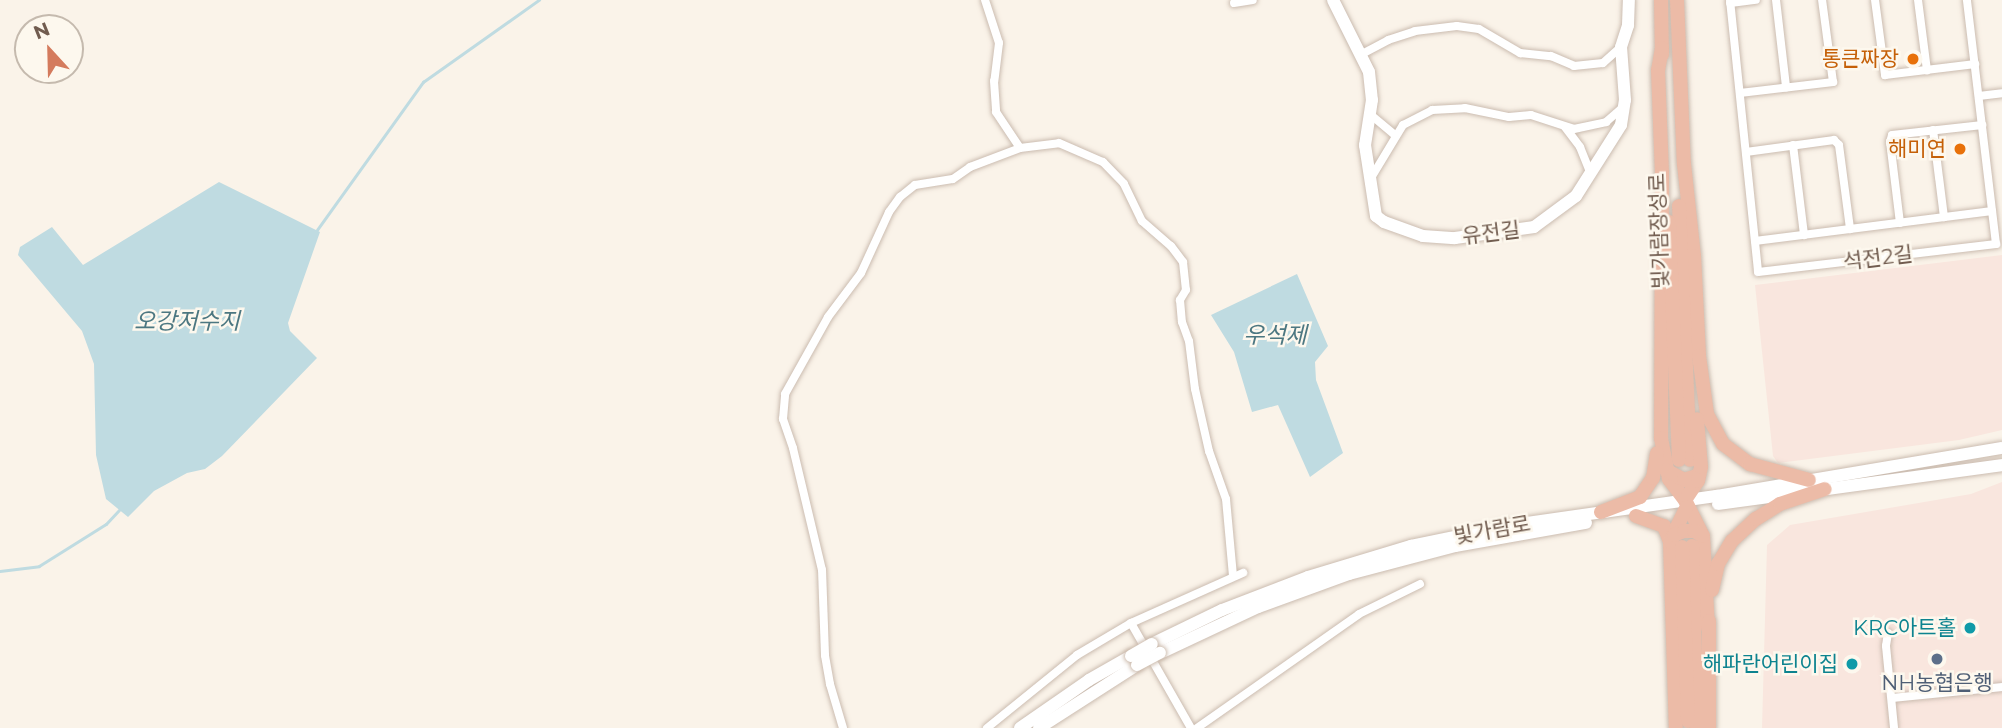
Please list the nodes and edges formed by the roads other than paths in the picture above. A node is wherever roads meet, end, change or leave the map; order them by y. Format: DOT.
graph roads {
  1 [pos="985,0"];
  2 [pos="1254,0"];
  3 [pos="1333,0"];
  4 [pos="1629,0"];
  5 [pos="1661,0"];
  6 [pos="1671,0"];
  7 [pos="1677,0"];
  8 [pos="1756,0"];
  9 [pos="1776,0"];
  10 [pos="1822,0"];
  11 [pos="1875,0"];
  12 [pos="1918,0"];
  13 [pos="1967,0"];
  14 [pos="1730,1"];
  15 [pos="1234,3"];
  16 [pos="1621,47"];
  17 [pos="1662,48"];
  18 [pos="1362,54"];
  19 [pos="1975,64"];
  20 [pos="1927,69"];
  21 [pos="1786,87"];
  22 [pos="1740,93"];
  23 [pos="2002,93"];
  24 [pos="1979,96"];
  25 [pos="1623,107"];
  26 [pos="1371,115"];
  27 [pos="1982,125"];
  28 [pos="1565,127"];
  29 [pos="1933,130"];
  30 [pos="1395,135"];
  31 [pos="1793,145"];
  32 [pos="1020,148"];
  33 [pos="1746,152"];
  34 [pos="1591,174"];
  35 [pos="1369,180"];
  36 [pos="1992,211"];
  37 [pos="1944,217"];
  38 [pos="1900,223"];
  39 [pos="1850,229"];
  40 [pos="1804,235"];
  41 [pos="1755,241"];
  42 [pos="1699,356"];
  43 [pos="1661,438"];
  44 [pos="2002,448"];
  45 [pos="2002,465"];
  46 [pos="1666,470"];
  47 [pos="1699,475"];
  48 [pos="1809,480"];
  49 [pos="1825,489"];
  50 [pos="1686,504"];
  51 [pos="1601,512"];
  52 [pos="1636,516"];
  53 [pos="1687,543"];
  54 [pos="1243,573"];
  55 [pos="1233,576"];
  56 [pos="1420,584"];
  57 [pos="1131,623"];
  58 [pos="1708,628"];
  59 [pos="1888,633"];
  60 [pos="1156,648"];
  61 [pos="1134,661"];
  62 [pos="2002,687"];
  63 [pos="1892,698"];
  64 [pos="843,728"];
  65 [pos="987,728"];
  66 [pos="1020,728"];
  67 [pos="1039,728"];
  68 [pos="1191,728"];
  69 [pos="1197,728"];
  70 [pos="1676,728"];
  71 [pos="1688,728"];
  72 [pos="1697,728"];
  73 [pos="1709,728"];
  74 [pos="1894,728"];
  1 -- 32 [label="street"];
  2 -- 15 [label="street"];
  3 -- 18 [label="main road, 유전길"];
  4 -- 16 [label="main road, 유전길"];
  5 -- 17 [label="highway, 빛가람장성로"];
  6 -- 17 [label="highway, 빛가람장성로"];
  7 -- 42 [label="highway"];
  8 -- 14 [label="street, 석전2길"];
  9 -- 21 [label="street"];
  10 -- 21 [label="street"];
  11 -- 20 [label="street"];
  12 -- 20 [label="street"];
  13 -- 19 [label="street, 석전2길"];
  14 -- 22 [label="street, 석전2길"];
  16 -- 18 [label="street"];
  16 -- 25 [label="main road, 유전길"];
  17 -- 43 [label="highway"];
  18 -- 26 [label="main road, 유전길"];
  19 -- 20 [label="street"];
  19 -- 24 [label="street, 석전2길"];
  21 -- 22 [label="street"];
  22 -- 33 [label="street, 석전2길"];
  23 -- 24 [label="street"];
  24 -- 27 [label="street, 석전2길"];
  25 -- 28 [label="street"];
  25 -- 34 [label="main road, 유전길"];
  26 -- 30 [label="street"];
  26 -- 35 [label="main road, 유전길"];
  27 -- 29 [label="street, 석전2길"];
  27 -- 36 [label="street, 석전2길"];
  28 -- 30 [label="street"];
  28 -- 34 [label="street"];
  29 -- 37 [label="street"];
  29 -- 38 [label="street, 석전2길"];
  30 -- 35 [label="street"];
  31 -- 33 [label="street, 석전2길"];
  31 -- 39 [label="street, 석전2길"];
  31 -- 40 [label="street"];
  32 -- 55 [label="street"];
  32 -- 64 [label="street"];
  33 -- 41 [label="street, 석전2길"];
  34 -- 35 [label="main road, 유전길"];
  36 -- 37 [label="street, 석전2길"];
  36 -- 41 [label="street, 석전2길"];
  37 -- 38 [label="street, 석전2길"];
  38 -- 39 [label="street, 석전2길"];
  39 -- 40 [label="street, 석전2길"];
  40 -- 41 [label="street, 석전2길"];
  42 -- 47 [label="highway"];
  42 -- 48 [label="highway"];
  43 -- 46 [label="highway"];
  43 -- 51 [label="highway"];
  44 -- 48 [label="main road, 빛가람로"];
  45 -- 49 [label="main road, 빛가람로"];
  46 -- 47 [label="highway"];
  46 -- 50 [label="highway"];
  47 -- 50 [label="highway"];
  48 -- 50 [label="main road, 빛가람로"];
  49 -- 50 [label="main road, 빛가람로"];
  49 -- 58 [label="highway"];
  50 -- 51 [label="main road, 빛가람로"];
  50 -- 52 [label="main road, 빛가람로"];
  50 -- 53 [label="highway"];
  50 -- 53 [label="highway"];
  51 -- 60 [label="main road, 빛가람로"];
  52 -- 53 [label="highway"];
  52 -- 60 [label="main road, 빛가람로"];
  53 -- 58 [label="highway"];
  53 -- 70 [label="highway"];
  53 -- 71 [label="highway"];
  53 -- 72 [label="highway"];
  54 -- 55 [label="street"];
  55 -- 57 [label="street"];
  56 -- 69 [label="street"];
  57 -- 65 [label="street"];
  57 -- 68 [label="street"];
  58 -- 73 [label="highway"];
  59 -- 63 [label="street"];
  60 -- 61 [label="main road, 빛가람로, bridge"];
  61 -- 66 [label="main road, 빛가람로"];
  61 -- 67 [label="main road, 빛가람로"];
  62 -- 63 [label="street"];
  63 -- 74 [label="street"];
}
